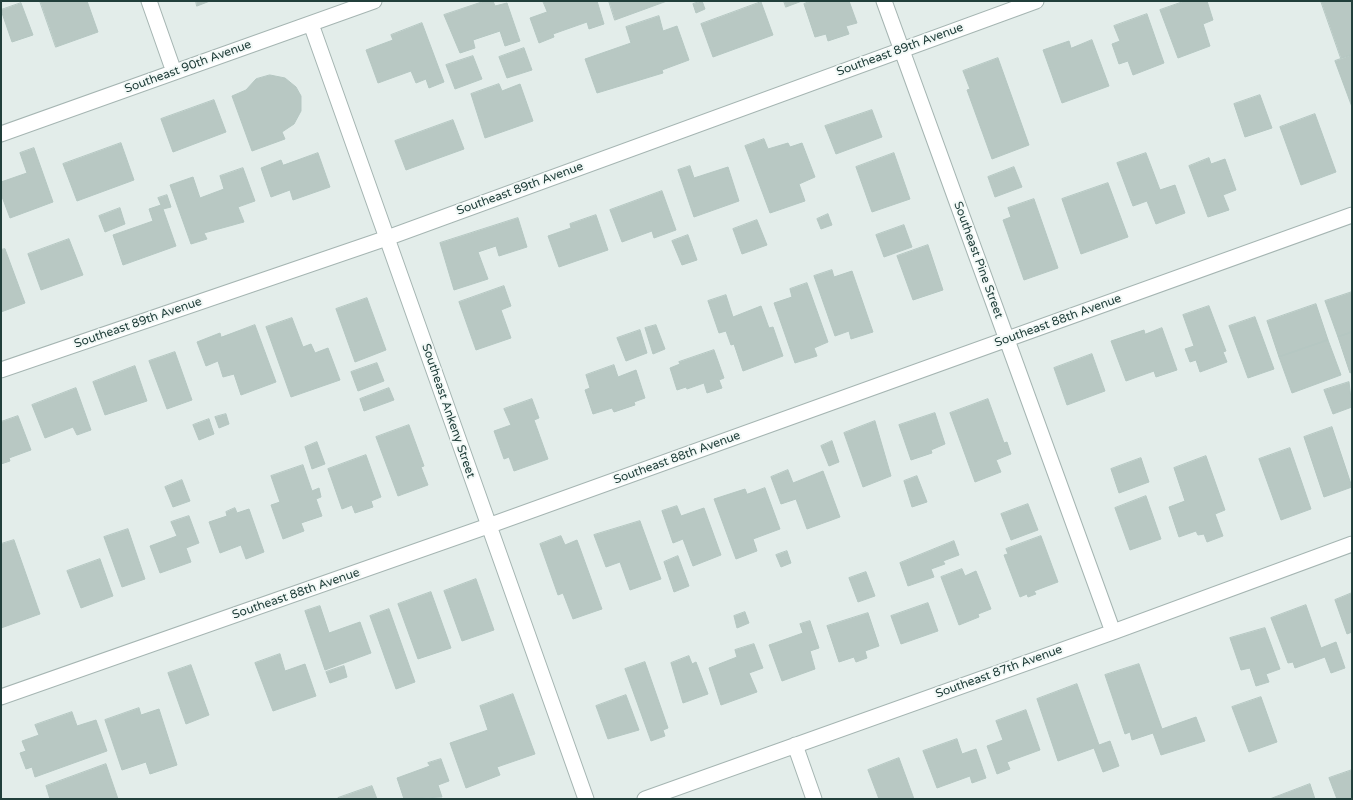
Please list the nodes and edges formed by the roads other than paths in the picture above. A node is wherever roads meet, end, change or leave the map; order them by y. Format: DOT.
graph roads {
  1 [pos="149,1"];
  2 [pos="374,1"];
  3 [pos="884,1"];
  4 [pos="1036,1"];
  5 [pos="311,24"];
  6 [pos="902,49"];
  7 [pos="174,72"];
  8 [pos="1,134"];
  9 [pos="1352,215"];
  10 [pos="387,238"];
  11 [pos="1006,340"];
  12 [pos="1,370"];
  13 [pos="488,526"];
  14 [pos="1352,544"];
  15 [pos="1113,632"];
  16 [pos="1,697"];
  17 [pos="795,745"];
  18 [pos="586,799"];
  19 [pos="645,799"];
  20 [pos="814,799"];
  1 -- 7 [label="street"];
  2 -- 5 [label="street, Southeast 90th Avenue"];
  3 -- 6 [label="street, Southeast Pine Street"];
  4 -- 6 [label="street, Southeast 89th Avenue"];
  5 -- 7 [label="street, Southeast 90th Avenue"];
  5 -- 10 [label="street, Southeast Ankeny Street"];
  6 -- 10 [label="street, Southeast 89th Avenue"];
  6 -- 11 [label="street, Southeast Pine Street"];
  7 -- 8 [label="street, Southeast 90th Avenue"];
  9 -- 11 [label="street, Southeast 88th Avenue"];
  10 -- 12 [label="street, Southeast 89th Avenue"];
  10 -- 13 [label="street, Southeast Ankeny Street"];
  11 -- 13 [label="street, Southeast 88th Avenue"];
  11 -- 15 [label="street, Southeast Pine Street"];
  13 -- 16 [label="street, Southeast 88th Avenue"];
  13 -- 18 [label="street, Southeast Ankeny Street"];
  14 -- 15 [label="street, Southeast 87th Avenue"];
  15 -- 17 [label="street, Southeast 87th Avenue"];
  17 -- 19 [label="street, Southeast 87th Avenue"];
  17 -- 20 [label="street"];
}
